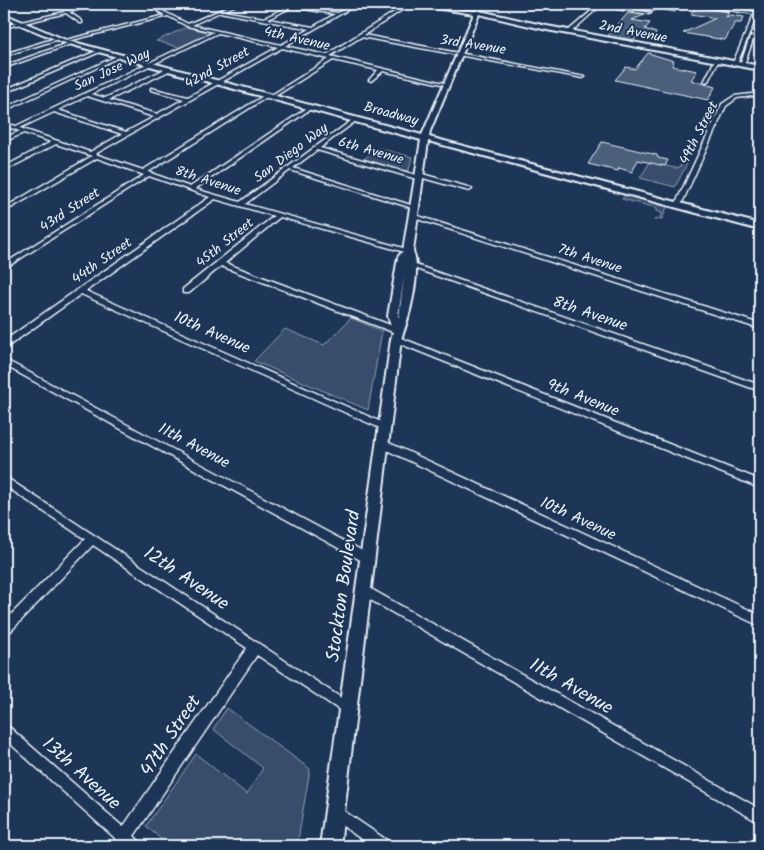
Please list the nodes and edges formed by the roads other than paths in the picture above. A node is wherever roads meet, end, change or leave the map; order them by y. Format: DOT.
graph roads {
  1 [pos="100,4"];
  2 [pos="147,4"];
  3 [pos="233,4"];
  4 [pos="356,4"];
  5 [pos="410,4"];
  6 [pos="481,4"];
  7 [pos="591,4"];
  8 [pos="600,4"];
  9 [pos="694,4"];
  10 [pos="706,4"];
  11 [pos="746,4"];
  12 [pos="294,5"];
  13 [pos="220,11"];
  14 [pos="65,12"];
  15 [pos="478,12"];
  16 [pos="649,13"];
  17 [pos="339,14"];
  18 [pos="759,14"];
  19 [pos="170,16"];
  20 [pos="4,18"];
  21 [pos="265,20"];
  22 [pos="81,22"];
  23 [pos="17,23"];
  24 [pos="188,25"];
  25 [pos="4,26"];
  26 [pos="313,28"];
  27 [pos="217,32"];
  28 [pos="569,32"];
  29 [pos="359,35"];
  30 [pos="60,40"];
  31 [pos="73,43"];
  32 [pos="281,46"];
  33 [pos="100,51"];
  34 [pos="4,55"];
  35 [pos="120,56"];
  36 [pos="458,56"];
  37 [pos="326,57"];
  38 [pos="333,58"];
  39 [pos="718,60"];
  40 [pos="735,63"];
  41 [pos="149,64"];
  42 [pos="742,65"];
  43 [pos="4,67"];
  44 [pos="760,68"];
  45 [pos="166,70"];
  46 [pos="382,70"];
  47 [pos="583,76"];
  48 [pos="372,80"];
  49 [pos="706,81"];
  50 [pos="216,83"];
  51 [pos="446,84"];
  52 [pos="153,89"];
  53 [pos="4,92"];
  54 [pos="86,94"];
  55 [pos="760,94"];
  56 [pos="269,96"];
  57 [pos="188,99"];
  58 [pos="105,100"];
  59 [pos="310,107"];
  60 [pos="4,110"];
  61 [pos="54,110"];
  62 [pos="157,116"];
  63 [pos="355,119"];
  64 [pos="4,124"];
  65 [pos="16,128"];
  66 [pos="24,130"];
  67 [pos="127,134"];
  68 [pos="424,138"];
  69 [pos="4,140"];
  70 [pos="56,142"];
  71 [pos="316,148"];
  72 [pos="94,155"];
  73 [pos="289,168"];
  74 [pos="4,169"];
  75 [pos="147,173"];
  76 [pos="419,176"];
  77 [pos="191,189"];
  78 [pos="469,189"];
  79 [pos="214,197"];
  80 [pos="241,204"];
  81 [pos="678,205"];
  82 [pos="4,210"];
  83 [pos="414,211"];
  84 [pos="279,215"];
  85 [pos="760,227"];
  86 [pos="408,250"];
  87 [pos="219,264"];
  88 [pos="410,265"];
  89 [pos="4,268"];
  90 [pos="82,290"];
  91 [pos="186,291"];
  92 [pos="760,327"];
  93 [pos="4,335"];
  94 [pos="397,335"];
  95 [pos="12,340"];
  96 [pos="4,345"];
  97 [pos="4,362"];
  98 [pos="760,388"];
  99 [pos="385,427"];
  100 [pos="383,444"];
  101 [pos="4,480"];
  102 [pos="760,484"];
  103 [pos="92,539"];
  104 [pos="368,559"];
  105 [pos="364,590"];
  106 [pos="760,621"];
  107 [pos="4,630"];
  108 [pos="255,647"];
  109 [pos="348,709"];
  110 [pos="4,730"];
  111 [pos="335,811"];
  112 [pos="760,816"];
  113 [pos="126,844"];
  114 [pos="330,846"];
  115 [pos="382,846"];
  1 -- 14 [label="street"];
  2 -- 19 [label="street, 4th Avenue"];
  3 -- 13 [label="street"];
  4 -- 17 [label="street, 42nd Street"];
  5 -- 15 [label="main road, 2nd Avenue"];
  5 -- 29 [label="street"];
  6 -- 15 [label="main road, Stockton Boulevard"];
  7 -- 8 [label="street"];
  8 -- 16 [label="street"];
  8 -- 28 [label="street"];
  9 -- 18 [label="street"];
  10 -- 18 [label="street"];
  11 -- 18 [label="street"];
  12 -- 17 [label="street"];
  12 -- 21 [label="street"];
  13 -- 21 [label="street"];
  13 -- 24 [label="street"];
  14 -- 22 [label="street"];
  14 -- 23 [label="street"];
  15 -- 28 [label="main road, 2nd Avenue"];
  15 -- 36 [label="main road, Stockton Boulevard"];
  17 -- 26 [label="street, 42nd Street"];
  18 -- 40 [label="street"];
  18 -- 42 [label="street"];
  19 -- 24 [label="street, 4th Avenue"];
  19 -- 30 [label="street"];
  20 -- 23 [label="main road, Broadway"];
  21 -- 26 [label="street"];
  23 -- 25 [label="street"];
  23 -- 30 [label="main road, Broadway"];
  24 -- 27 [label="street, 4th Avenue"];
  26 -- 32 [label="street, 42nd Street"];
  27 -- 32 [label="street, 4th Avenue"];
  27 -- 41 [label="street, San Jose Way"];
  28 -- 39 [label="main road, 2nd Avenue"];
  29 -- 36 [label="street, 3rd Avenue"];
  29 -- 37 [label="street"];
  30 -- 31 [label="main road, Broadway"];
  30 -- 34 [label="street"];
  31 -- 33 [label="main road, Broadway"];
  31 -- 43 [label="street"];
  32 -- 37 [label="street, 4th Avenue"];
  32 -- 50 [label="street, 42nd Street"];
  33 -- 35 [label="main road, Broadway"];
  33 -- 53 [label="street"];
  35 -- 41 [label="main road, Broadway"];
  35 -- 60 [label="street"];
  36 -- 47 [label="street, 3rd Avenue"];
  36 -- 51 [label="main road, Stockton Boulevard"];
  37 -- 38 [label="street, 4th Avenue"];
  38 -- 46 [label="street, 4th Avenue"];
  38 -- 56 [label="street, 43rd Street"];
  39 -- 40 [label="main road, 2nd Avenue"];
  39 -- 49 [label="street"];
  40 -- 42 [label="main road, 2nd Avenue"];
  41 -- 45 [label="main road, Broadway"];
  41 -- 54 [label="street, San Jose Way"];
  42 -- 44 [label="main road, 2nd Avenue"];
  45 -- 50 [label="main road, Broadway"];
  45 -- 58 [label="street"];
  46 -- 48 [label="street"];
  46 -- 51 [label="street, 4th Avenue"];
  50 -- 56 [label="main road, Broadway"];
  50 -- 57 [label="street, 42nd Street"];
  51 -- 68 [label="main road, Stockton Boulevard"];
  52 -- 57 [label="street"];
  54 -- 58 [label="street"];
  54 -- 61 [label="street, San Jose Way"];
  55 -- 81 [label="street, 49th Street"];
  56 -- 59 [label="main road, Broadway"];
  56 -- 75 [label="street, 43rd Street"];
  57 -- 62 [label="street, 42nd Street"];
  58 -- 62 [label="street"];
  59 -- 63 [label="main road, Broadway"];
  59 -- 77 [label="street"];
  61 -- 65 [label="street, San Jose Way"];
  61 -- 67 [label="street"];
  62 -- 67 [label="street, 42nd Street"];
  63 -- 68 [label="main road, Broadway"];
  63 -- 71 [label="street, San Diego Way"];
  64 -- 65 [label="street, 8th Avenue"];
  65 -- 66 [label="street, 8th Avenue"];
  66 -- 69 [label="street"];
  66 -- 70 [label="street, 8th Avenue"];
  67 -- 72 [label="street, 42nd Street"];
  68 -- 76 [label="main road, Stockton Boulevard"];
  68 -- 81 [label="main road, Broadway"];
  70 -- 72 [label="street, 8th Avenue"];
  70 -- 74 [label="street"];
  71 -- 73 [label="street, San Diego Way"];
  71 -- 76 [label="street, 6th Avenue"];
  72 -- 75 [label="street, 8th Avenue"];
  72 -- 82 [label="street, 42nd Street"];
  73 -- 80 [label="street, San Diego Way"];
  73 -- 83 [label="street, 7th Avenue"];
  75 -- 77 [label="street, 8th Avenue"];
  75 -- 89 [label="street, 43rd Street"];
  76 -- 78 [label="street, 6th Avenue"];
  76 -- 83 [label="main road, Stockton Boulevard"];
  77 -- 79 [label="street, 8th Avenue"];
  79 -- 80 [label="street, 8th Avenue"];
  79 -- 90 [label="street, 44th Street"];
  80 -- 84 [label="street, 8th Avenue"];
  81 -- 85 [label="main road, Broadway"];
  83 -- 86 [label="main road, Stockton Boulevard"];
  83 -- 92 [label="street, 7th Avenue"];
  84 -- 86 [label="street, 8th Avenue"];
  84 -- 87 [label="street, 45th Street"];
  86 -- 88 [label="main road, Stockton Boulevard"];
  86 -- 94 [label="main road, Stockton Boulevard"];
  87 -- 91 [label="street, 45th Street"];
  87 -- 94 [label="street, 9th Avenue"];
  88 -- 94 [label="main road, Stockton Boulevard"];
  88 -- 98 [label="street, 8th Avenue"];
  90 -- 95 [label="street, 44th Street"];
  90 -- 99 [label="street, 10th Avenue"];
  93 -- 95 [label="street"];
  94 -- 99 [label="main road, Stockton Boulevard"];
  94 -- 102 [label="street, 9th Avenue"];
  95 -- 96 [label="street, 44th Street"];
  97 -- 104 [label="street, 11th Avenue"];
  99 -- 100 [label="main road, Stockton Boulevard"];
  100 -- 104 [label="main road, Stockton Boulevard"];
  100 -- 106 [label="street, 10th Avenue"];
  101 -- 103 [label="street, 12th Avenue"];
  103 -- 107 [label="street"];
  103 -- 108 [label="street, 12th Avenue"];
  104 -- 105 [label="main road, Stockton Boulevard"];
  105 -- 109 [label="main road, Stockton Boulevard"];
  105 -- 112 [label="street, 11th Avenue"];
  108 -- 109 [label="street, 12th Avenue"];
  108 -- 113 [label="street, 47th Street"];
  109 -- 111 [label="main road, Stockton Boulevard"];
  110 -- 113 [label="street, 13th Avenue"];
  111 -- 114 [label="main road, Stockton Boulevard"];
  111 -- 115 [label="street"];
}
